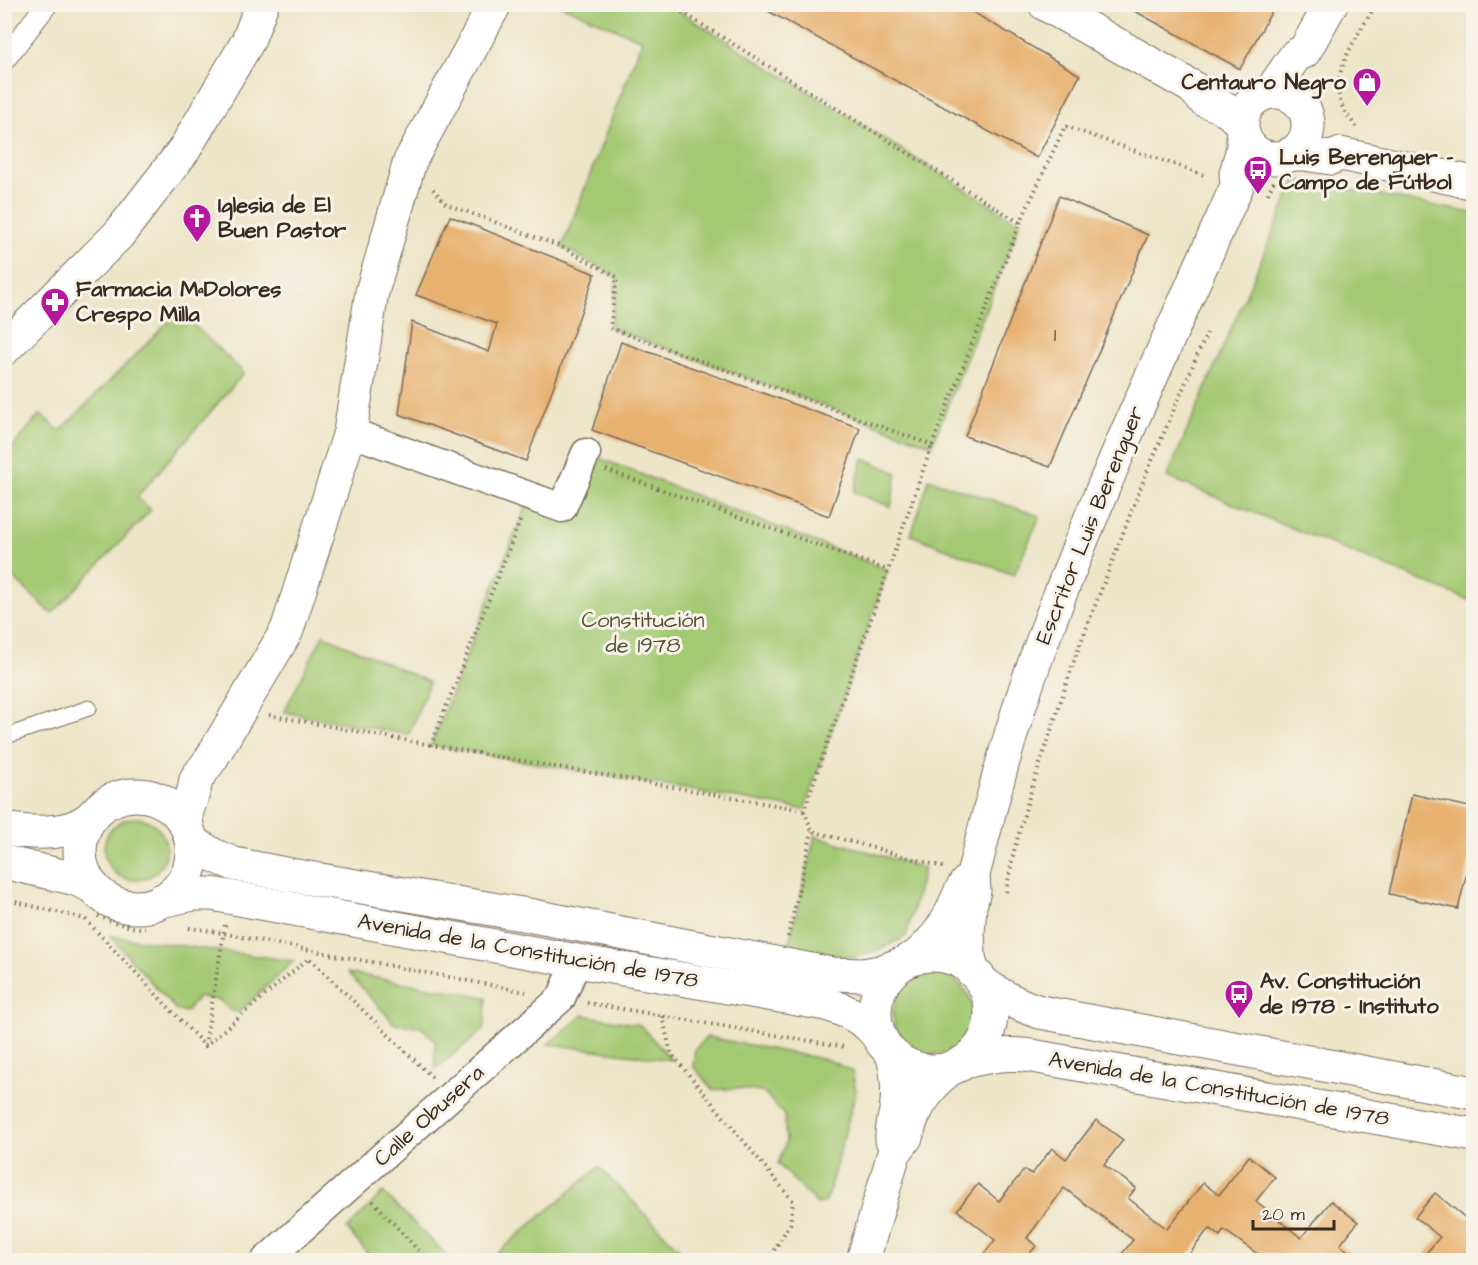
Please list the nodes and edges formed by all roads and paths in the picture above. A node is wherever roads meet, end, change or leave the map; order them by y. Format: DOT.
graph roads {
  1 [pos="47,4"];
  2 [pos="262,4"];
  3 [pos="495,4"];
  4 [pos="669,4"];
  5 [pos="1045,4"];
  6 [pos="1331,4"];
  7 [pos="1376,4"];
  8 [pos="1304,52"];
  9 [pos="4,60"];
  10 [pos="1192,87"];
  11 [pos="1265,93"];
  12 [pos="1304,110"];
  13 [pos="1242,128"];
  14 [pos="1347,156"];
  15 [pos="410,161"];
  16 [pos="1282,163"];
  17 [pos="1473,183"];
  18 [pos="1237,186"];
  19 [pos="1268,194"];
  20 [pos="1020,223"];
  21 [pos="1208,330"];
  22 [pos="4,349"];
  23 [pos="350,432"];
  24 [pos="932,445"];
  25 [pos="584,458"];
  26 [pos="530,496"];
  27 [pos="888,570"];
  28 [pos="89,708"];
  29 [pos="240,710"];
  30 [pos="4,737"];
  31 [pos="431,745"];
  32 [pos="196,779"];
  33 [pos="140,795"];
  34 [pos="804,810"];
  35 [pos="89,819"];
  36 [pos="4,829"];
  37 [pos="812,831"];
  38 [pos="189,834"];
  39 [pos="1014,851"];
  40 [pos="4,862"];
  41 [pos="973,875"];
  42 [pos="230,898"];
  43 [pos="4,899"];
  44 [pos="95,901"];
  45 [pos="155,914"];
  46 [pos="183,927"];
  47 [pos="224,933"];
  48 [pos="788,940"];
  49 [pos="577,961"];
  50 [pos="909,961"];
  51 [pos="977,977"];
  52 [pos="561,998"];
  53 [pos="662,1016"];
  54 [pos="205,1046"];
  55 [pos="877,1050"];
  56 [pos="957,1066"];
  57 [pos="1473,1093"];
  58 [pos="452,1096"];
  59 [pos="1473,1135"];
  60 [pos="894,1153"];
  61 [pos="356,1181"];
  62 [pos="266,1260"];
  63 [pos="427,1260"];
  64 [pos="768,1260"];
  65 [pos="863,1260"];
  1 -- 9 [label="street"];
  2 -- 22 [label="street"];
  3 -- 15 [label="street"];
  4 -- 20 [label="path"];
  5 -- 10 [label="street"];
  6 -- 8 [label="street"];
  7 -- 14 [label="path"];
  8 -- 11 [label="street"];
  8 -- 12 [label="street"];
  10 -- 11 [label="street"];
  10 -- 13 [label="street"];
  11 -- 12 [label="street"];
  11 -- 13 [label="street"];
  12 -- 14 [label="street"];
  12 -- 16 [label="street"];
  13 -- 16 [label="street"];
  13 -- 18 [label="street, Escritor Luis Berenguer"];
  14 -- 16 [label="street"];
  14 -- 17 [label="street"];
  15 -- 23 [label="street"];
  15 -- 24 [label="path"];
  16 -- 18 [label="street, Escritor Luis Berenguer"];
  16 -- 19 [label="path"];
  18 -- 20 [label="path"];
  18 -- 41 [label="street, Escritor Luis Berenguer"];
  20 -- 24 [label="path"];
  21 -- 39 [label="path"];
  23 -- 26 [label="street"];
  23 -- 29 [label="street"];
  24 -- 27 [label="path"];
  25 -- 26 [label="street"];
  25 -- 27 [label="path"];
  26 -- 31 [label="path"];
  27 -- 34 [label="path"];
  28 -- 30 [label="lane"];
  29 -- 31 [label="path"];
  29 -- 32 [label="street"];
  31 -- 34 [label="path"];
  32 -- 33 [label="street"];
  32 -- 38 [label="street"];
  33 -- 35 [label="street"];
  33 -- 38 [label="street"];
  34 -- 37 [label="path"];
  35 -- 36 [label="street"];
  35 -- 44 [label="street"];
  37 -- 41 [label="path"];
  37 -- 48 [label="path"];
  38 -- 45 [label="street"];
  38 -- 50 [label="street, Avenida de la Constitución de 1978"];
  40 -- 44 [label="street"];
  41 -- 50 [label="street, Escritor Luis Berenguer"];
  41 -- 51 [label="street, Escritor Luis Berenguer"];
  42 -- 45 [label="street, Avenida de la Constitución de 1978"];
  42 -- 47 [label="path"];
  42 -- 49 [label="street, Avenida de la Constitución de 1978"];
  43 -- 54 [label="path"];
  44 -- 45 [label="street"];
  44 -- 45 [label="path"];
  46 -- 47 [label="path"];
  47 -- 52 [label="path"];
  47 -- 54 [label="path"];
  49 -- 52 [label="street, Calle Obusera"];
  49 -- 55 [label="street, Avenida de la Constitución de 1978"];
  50 -- 51 [label="street"];
  50 -- 55 [label="street"];
  51 -- 56 [label="street"];
  51 -- 57 [label="street, Avenida de la Constitución de 1978"];
  52 -- 53 [label="path"];
  52 -- 58 [label="street, Calle Obusera"];
  53 -- 55 [label="path"];
  53 -- 64 [label="path"];
  54 -- 58 [label="path"];
  55 -- 56 [label="street"];
  55 -- 60 [label="street"];
  56 -- 59 [label="street, Avenida de la Constitución de 1978"];
  56 -- 60 [label="street"];
  58 -- 61 [label="street, Calle Obusera"];
  60 -- 65 [label="street"];
  61 -- 62 [label="street, Calle Obusera"];
  61 -- 63 [label="path"];
}
